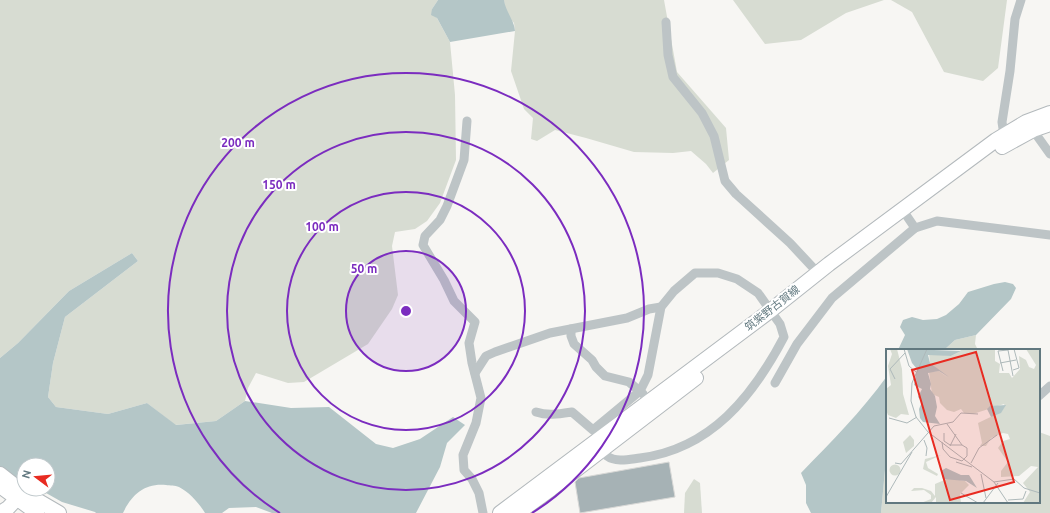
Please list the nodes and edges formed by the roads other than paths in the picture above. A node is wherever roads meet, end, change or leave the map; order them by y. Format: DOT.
graph roads {
  1 [pos="1021,0"];
  2 [pos="666,22"];
  3 [pos="1050,113"];
  4 [pos="467,121"];
  5 [pos="1050,124"];
  6 [pos="1030,126"];
  7 [pos="1006,139"];
  8 [pos="1050,154"];
  9 [pos="904,213"];
  10 [pos="915,228"];
  11 [pos="1050,236"];
  12 [pos="818,273"];
  13 [pos="661,307"];
  14 [pos="772,314"];
  15 [pos="571,329"];
  16 [pos="475,373"];
  17 [pos="775,383"];
  18 [pos="1050,386"];
  19 [pos="640,391"];
  20 [pos="1040,395"];
  21 [pos="650,400"];
  22 [pos="536,412"];
  23 [pos="599,446"];
  24 [pos="0,474"];
  25 [pos="10,495"];
  26 [pos="0,513"];
  27 [pos="36,513"];
  28 [pos="59,513"];
  29 [pos="483,513"];
  30 [pos="500,513"];
  31 [pos="518,513"];
  1 -- 7 [label="street"];
  2 -- 12 [label="street"];
  3 -- 6 [label="main road, 筑紫野古賀線"];
  4 -- 16 [label="street"];
  5 -- 6 [label="main road, 筑紫野古賀線"];
  6 -- 7 [label="main road, 筑紫野古賀線"];
  6 -- 8 [label="street"];
  7 -- 9 [label="main road, 筑紫野古賀線"];
  9 -- 10 [label="street"];
  9 -- 12 [label="main road, 筑紫野古賀線"];
  9 -- 14 [label="main road, 筑紫野古賀線"];
  10 -- 11 [label="street"];
  10 -- 17 [label="street"];
  12 -- 14 [label="main road, 筑紫野古賀線"];
  13 -- 14 [label="street"];
  13 -- 15 [label="street"];
  13 -- 19 [label="street"];
  14 -- 21 [label="main road, 筑紫野古賀線"];
  14 -- 23 [label="main road, 筑紫野古賀線"];
  14 -- 23 [label="street"];
  15 -- 16 [label="street"];
  15 -- 19 [label="street"];
  16 -- 29 [label="street"];
  18 -- 20 [label="street"];
  19 -- 21 [label="street"];
  19 -- 22 [label="street"];
  21 -- 23 [label="main road, 筑紫野古賀線"];
  23 -- 30 [label="main road, 筑紫野古賀線"];
  23 -- 31 [label="main road, 筑紫野古賀線"];
  24 -- 25 [label="main road"];
  25 -- 26 [label="main road"];
  25 -- 27 [label="main road"];
  25 -- 28 [label="main road"];
}
